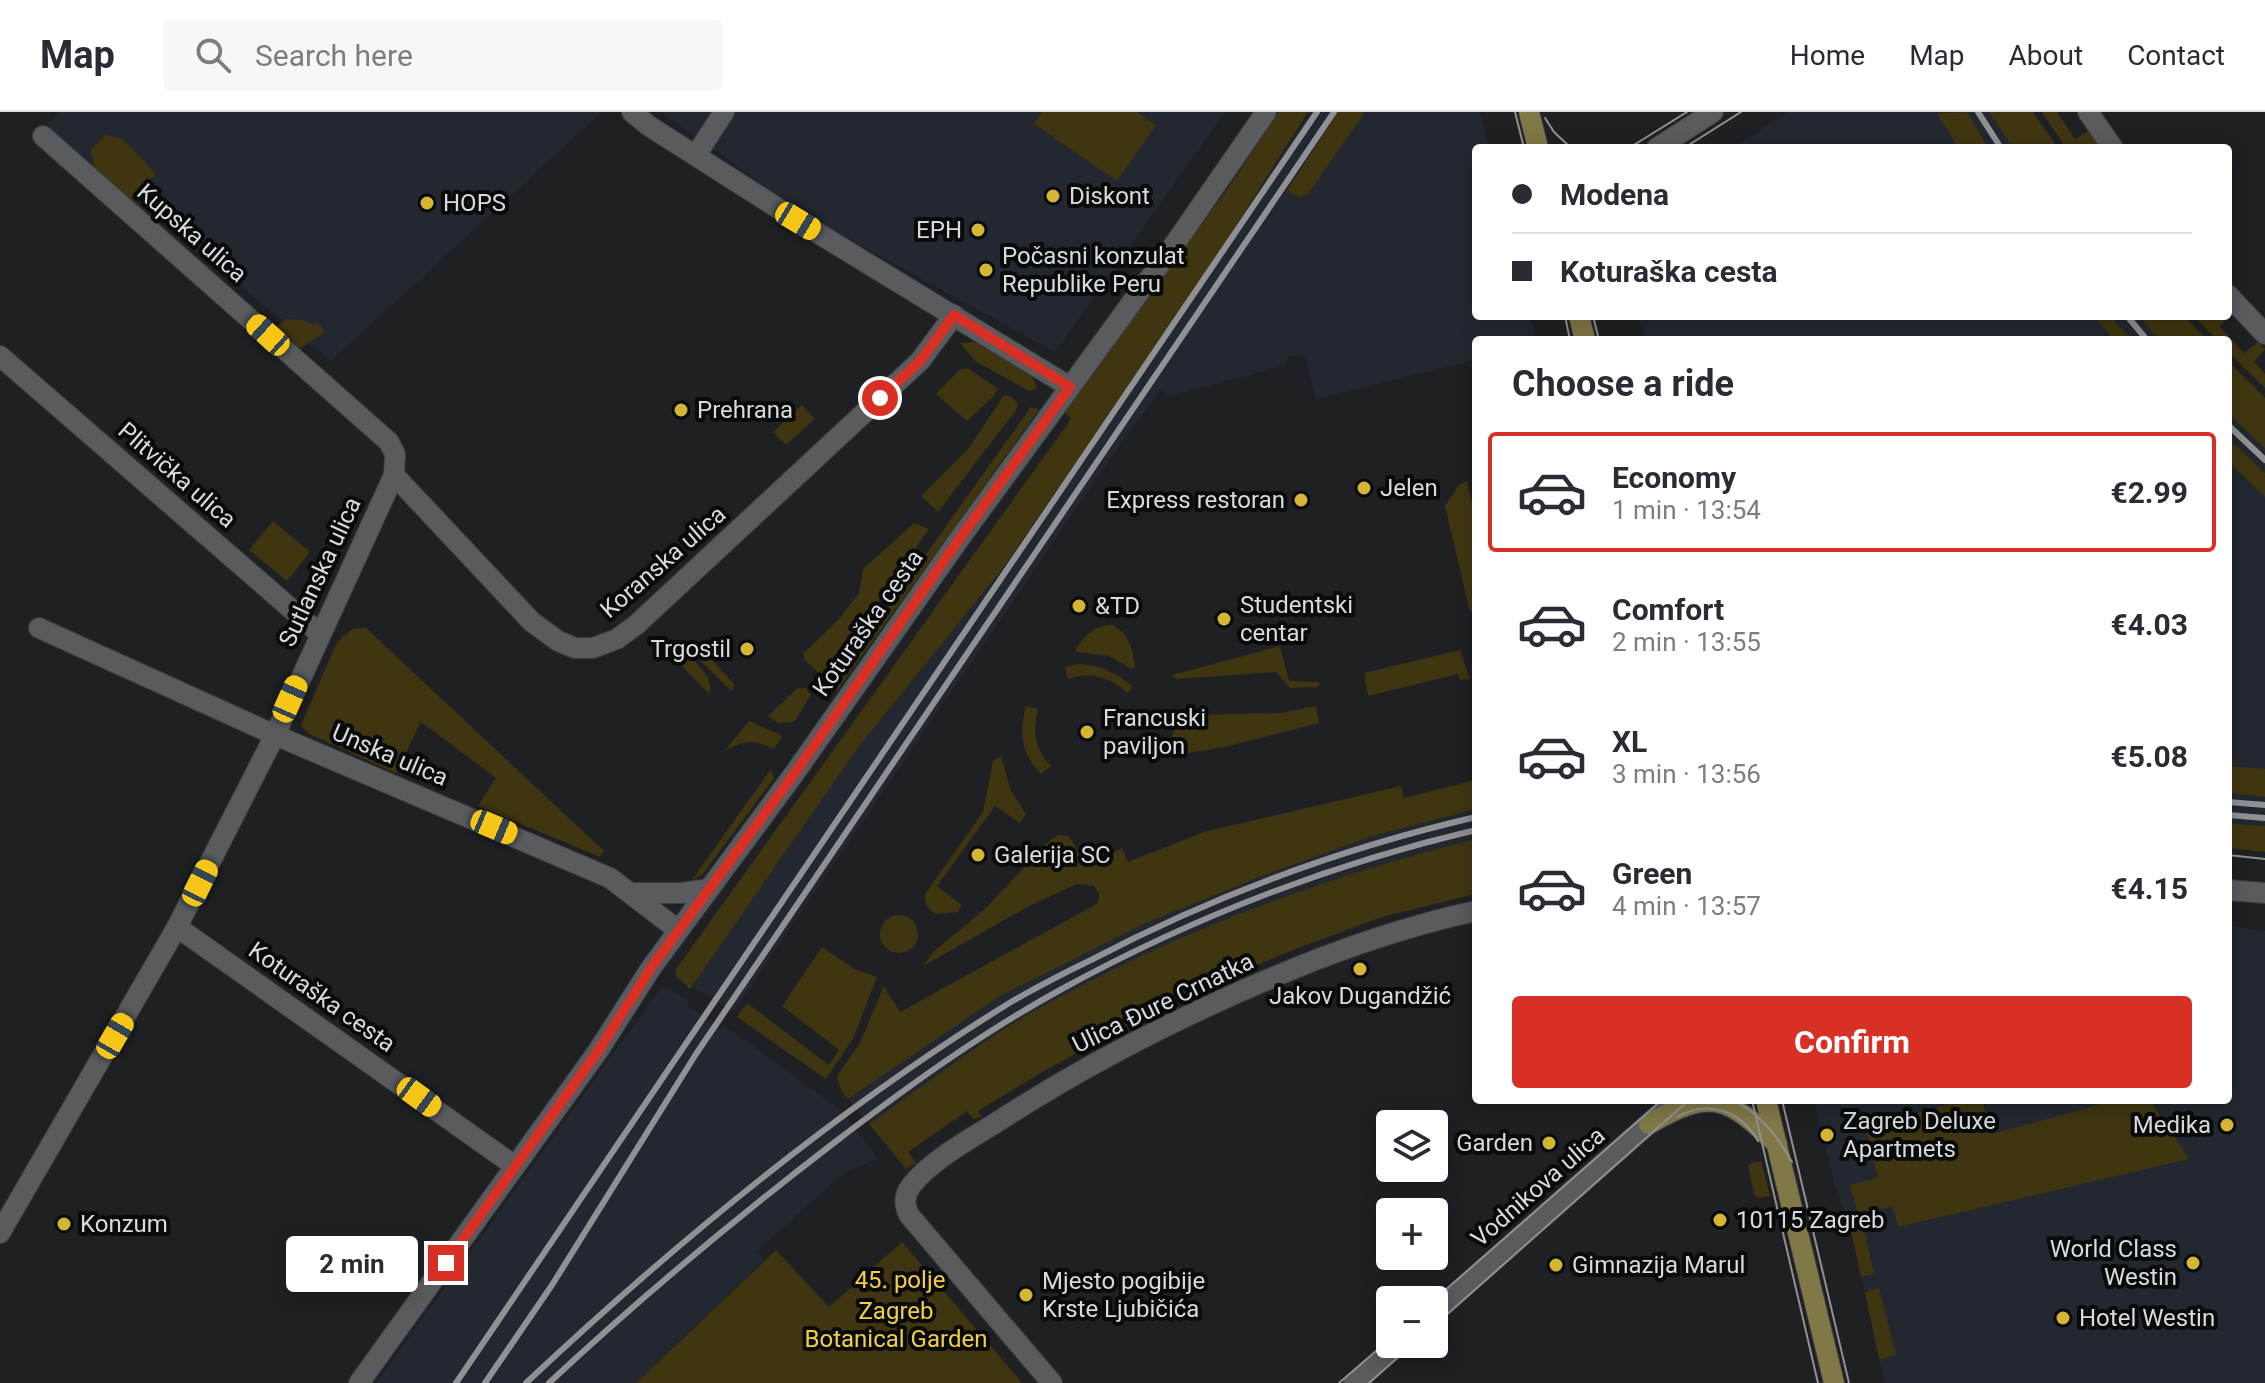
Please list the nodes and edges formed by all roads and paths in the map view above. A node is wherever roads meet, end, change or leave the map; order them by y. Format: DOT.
graph roads {
  1 [pos="632,112"];
  2 [pos="724,112"];
  3 [pos="1266,112"];
  4 [pos="1529,112"];
  5 [pos="1713,112"];
  6 [pos="2088,112"];
  7 [pos="43,136"];
  8 [pos="1537,144"];
  9 [pos="1663,144"];
  10 [pos="2110,144"];
  11 [pos="696,155"];
  12 [pos="2232,299"];
  13 [pos="954,315"];
  14 [pos="2265,334"];
  15 [pos="0,356"];
  16 [pos="1070,387"];
  17 [pos="394,475"];
  18 [pos="39,628"];
  19 [pos="319,633"];
  20 [pos="275,735"];
  21 [pos="709,889"];
  22 [pos="2232,890"];
  23 [pos="633,893"];
  24 [pos="2265,893"];
  25 [pos="1472,912"];
  26 [pos="177,927"];
  27 [pos="678,930"];
  28 [pos="1672,1104"];
  29 [pos="1690,1104"];
  30 [pos="1721,1104"];
  31 [pos="1767,1104"];
  32 [pos="1649,1124"];
  33 [pos="1777,1144"];
  34 [pos="515,1166"];
  35 [pos="9,1197"];
  36 [pos="0,1233"];
  37 [pos="1448,1301"];
  38 [pos="1383,1358"];
  39 [pos="359,1383"];
  40 [pos="1052,1383"];
  41 [pos="1354,1383"];
  42 [pos="1834,1383"];
  1 -- 11 [label="street"];
  2 -- 11 [label="street"];
  3 -- 16 [label="street, Koturaška cesta"];
  4 -- 8 [label="main road"];
  5 -- 9 [label="street"];
  6 -- 10 [label="street"];
  7 -- 17 [label="street, Kupska ulica"];
  11 -- 13 [label="street"];
  12 -- 14 [label="street"];
  13 -- 16 [label="street"];
  13 -- 17 [label="street, Koranska ulica"];
  15 -- 19 [label="street, Plitvička ulica"];
  16 -- 21 [label="street, Koturaška cesta"];
  17 -- 19 [label="street, Sutlanska ulica"];
  18 -- 20 [label="street, Unska ulica"];
  19 -- 20 [label="street, Sutlanska ulica"];
  20 -- 23 [label="street, Unska ulica"];
  20 -- 26 [label="street, Sutlanska ulica"];
  21 -- 23 [label="street, Unska ulica"];
  21 -- 27 [label="street, Koturaška cesta"];
  22 -- 24 [label="street"];
  23 -- 27 [label="street, Unska ulica"];
  25 -- 40 [label="street, Ulica Đure Crnatka"];
  26 -- 34 [label="street, Koturaška cesta"];
  26 -- 35 [label="street, Sutlanska ulica"];
  27 -- 34 [label="street, Koturaška cesta"];
  28 -- 32 [label="street, Vodnikova ulica"];
  29 -- 32 [label="main road"];
  30 -- 33 [label="main road"];
  31 -- 33 [label="main road"];
  32 -- 37 [label="street, Vodnikova ulica"];
  33 -- 42 [label="main road"];
  34 -- 39 [label="street, Koturaška cesta"];
  35 -- 36 [label="street, Sutlanska ulica"];
  38 -- 41 [label="street"];
}
